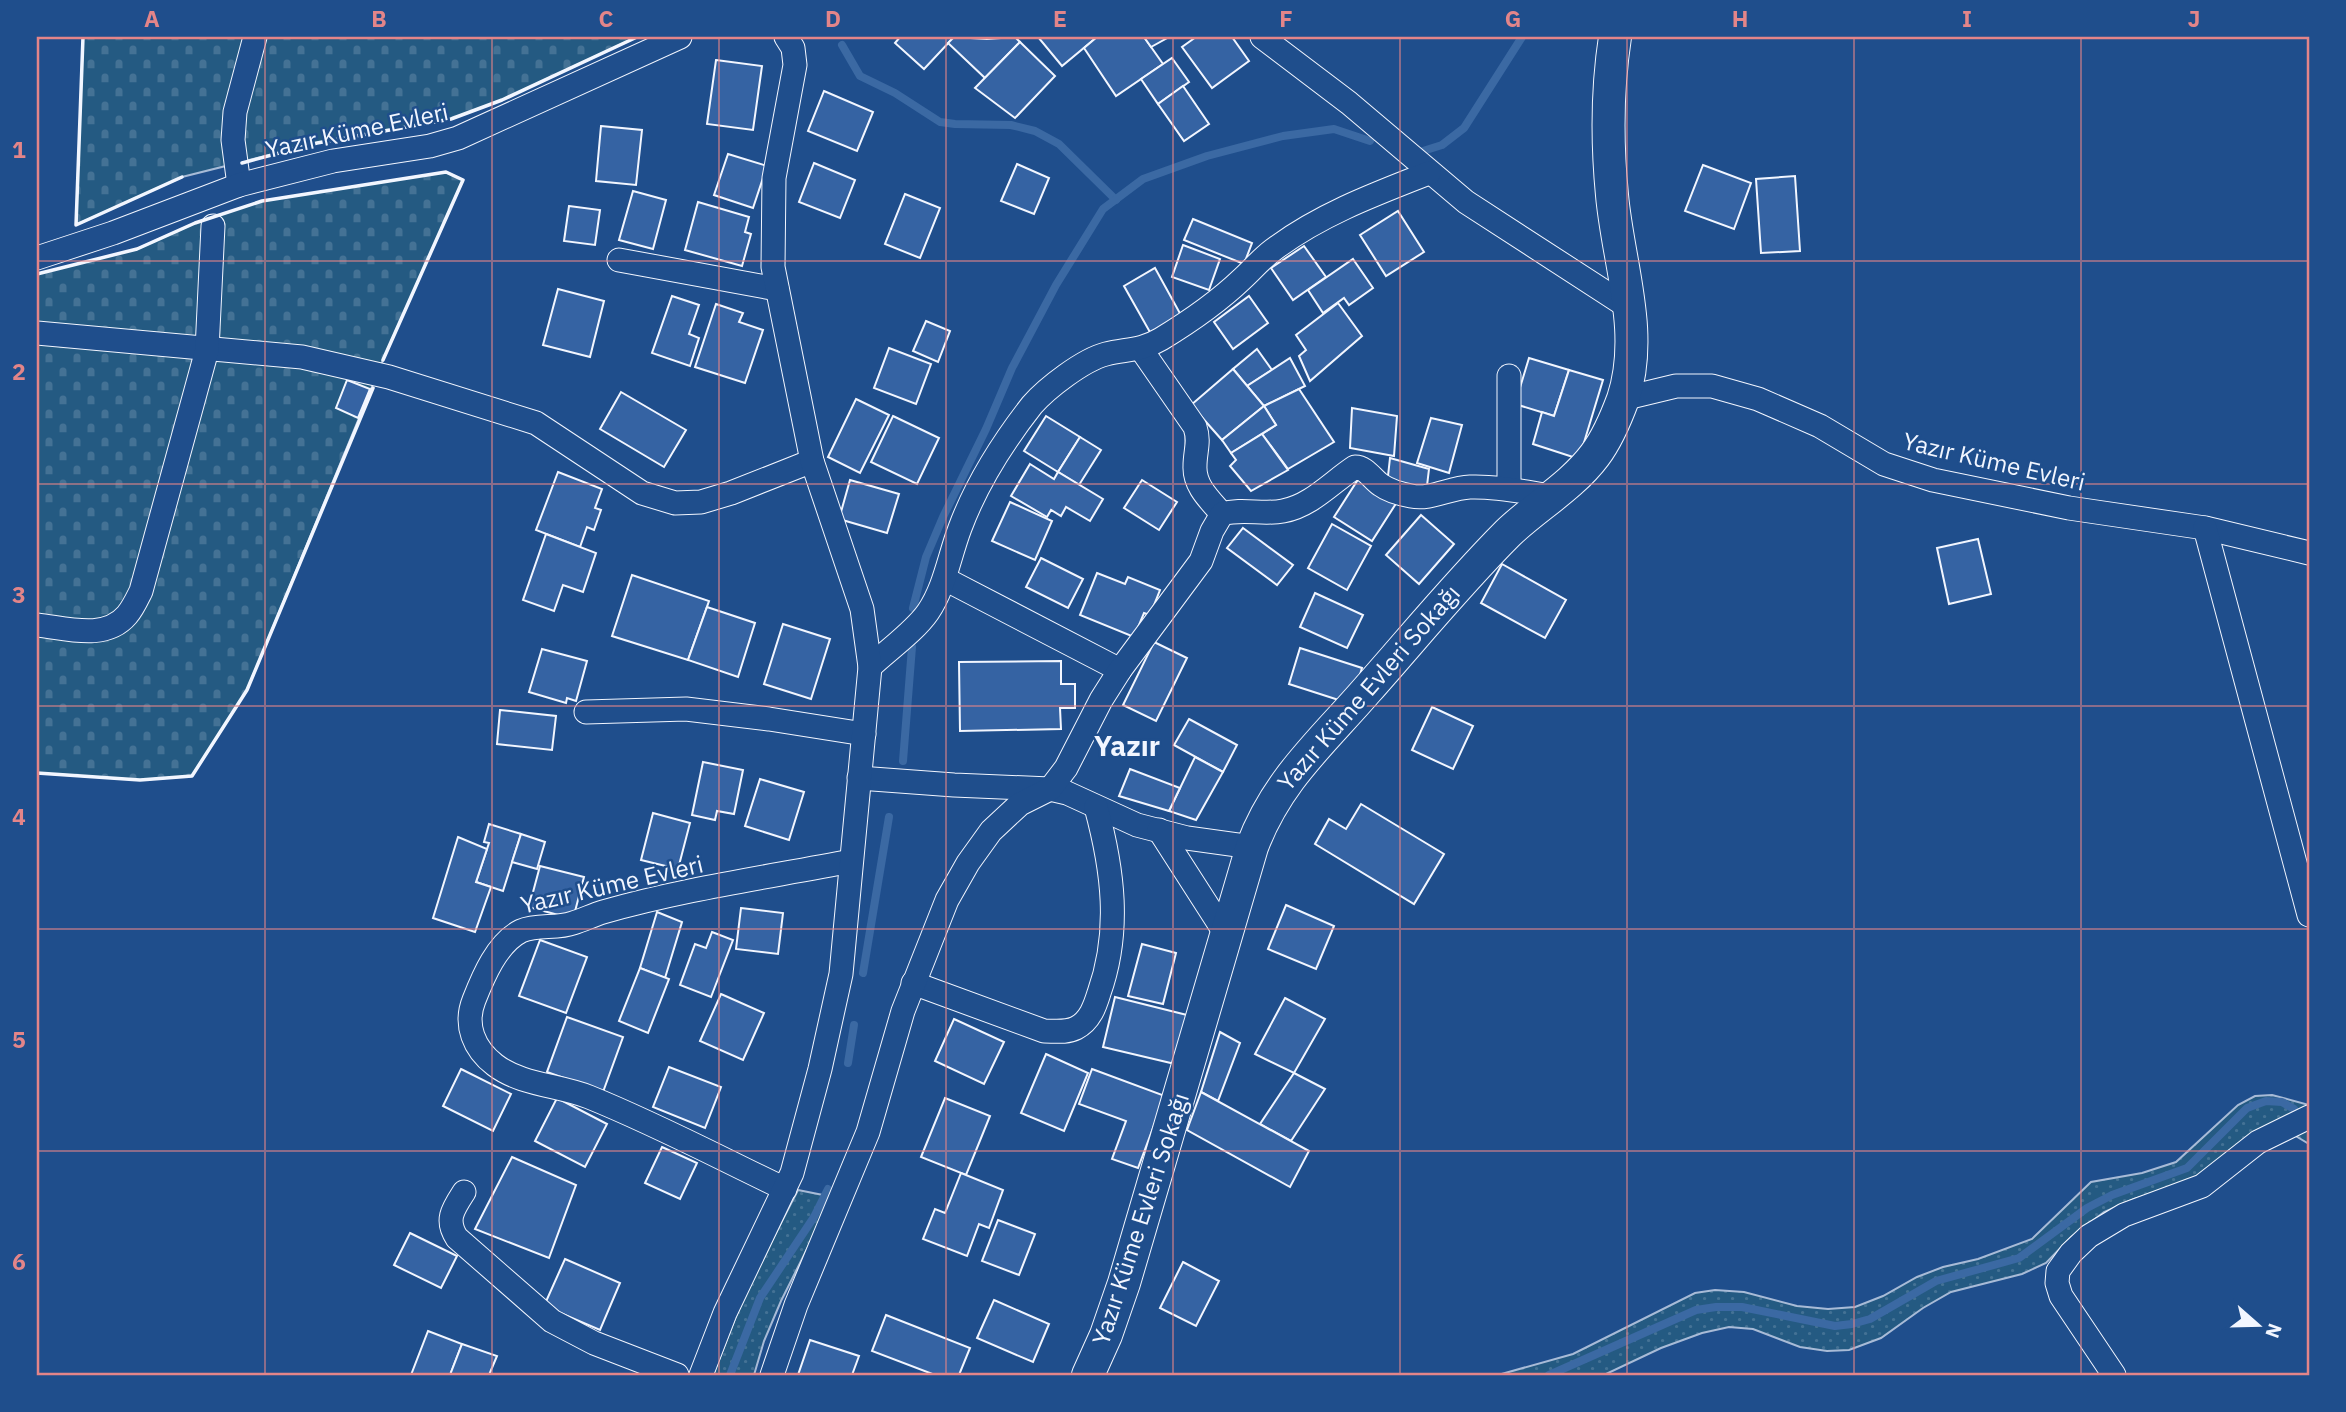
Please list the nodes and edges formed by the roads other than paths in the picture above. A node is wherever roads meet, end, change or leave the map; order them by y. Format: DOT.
graph roads {
  1 [pos="255,37"];
  2 [pos="680,37"];
  3 [pos="786,37"];
  4 [pos="1262,37"];
  5 [pos="1615,37"];
  6 [pos="1429,173"];
  7 [pos="239,185"];
  8 [pos="213,226"];
  9 [pos="37,258"];
  10 [pos="619,260"];
  11 [pos="777,289"];
  12 [pos="1628,307"];
  13 [pos="37,333"];
  14 [pos="1141,349"];
  15 [pos="208,350"];
  16 [pos="1509,376"];
  17 [pos="1622,399"];
  18 [pos="812,461"];
  19 [pos="1508,489"];
  20 [pos="1551,496"];
  21 [pos="1222,514"];
  22 [pos="2205,528"];
  23 [pos="2309,553"];
  24 [pos="944,579"];
  25 [pos="37,625"];
  26 [pos="870,667"];
  27 [pos="1120,670"];
  28 [pos="586,712"];
  29 [pos="864,734"];
  30 [pos="859,778"];
  31 [pos="1050,789"];
  32 [pos="1096,807"];
  33 [pos="1159,830"];
  34 [pos="1252,847"];
  35 [pos="851,861"];
  36 [pos="2309,915"];
  37 [pos="1227,936"];
  38 [pos="913,983"];
  39 [pos="2309,1117"];
  40 [pos="785,1189"];
  41 [pos="464,1192"];
  42 [pos="677,1375"];
  43 [pos="702,1375"];
  44 [pos="772,1375"];
  45 [pos="1088,1375"];
  46 [pos="2114,1375"];
  1 -- 7 [label="street"];
  2 -- 7 [label="street, Yazır Küme Evleri"];
  3 -- 11 [label="street"];
  4 -- 6 [label="street"];
  5 -- 12 [label="street, Yazır Küme Evleri Sokağı"];
  6 -- 12 [label="street"];
  6 -- 14 [label="street"];
  7 -- 9 [label="street, Yazır Küme Evleri"];
  8 -- 15 [label="street"];
  10 -- 11 [label="street"];
  11 -- 18 [label="street"];
  12 -- 17 [label="street, Yazır Küme Evleri Sokağı"];
  13 -- 15 [label="street"];
  14 -- 21 [label="street"];
  14 -- 24 [label="street"];
  15 -- 18 [label="street"];
  15 -- 25 [label="street"];
  16 -- 19 [label="street"];
  17 -- 20 [label="street, Yazır Küme Evleri Sokağı"];
  17 -- 22 [label="street, Yazır Küme Evleri"];
  18 -- 26 [label="street"];
  19 -- 20 [label="street"];
  19 -- 21 [label="street"];
  20 -- 34 [label="street, Yazır Küme Evleri Sokağı"];
  21 -- 27 [label="street"];
  22 -- 23 [label="street, Yazır Küme Evleri"];
  22 -- 36 [label="street"];
  24 -- 26 [label="street"];
  24 -- 27 [label="street"];
  26 -- 29 [label="street"];
  27 -- 31 [label="street"];
  28 -- 29 [label="street"];
  29 -- 30 [label="street"];
  30 -- 31 [label="street"];
  30 -- 35 [label="street"];
  31 -- 32 [label="street"];
  31 -- 38 [label="street"];
  32 -- 33 [label="street"];
  32 -- 38 [label="street"];
  33 -- 34 [label="street"];
  33 -- 37 [label="street"];
  34 -- 37 [label="street, Yazır Küme Evleri Sokağı"];
  35 -- 40 [label="street"];
  35 -- 40 [label="street, Yazır Küme Evleri"];
  37 -- 45 [label="street, Yazır Küme Evleri Sokağı"];
  38 -- 44 [label="street"];
  39 -- 46 [label="street"];
  40 -- 43 [label="street"];
  41 -- 42 [label="street"];
}
